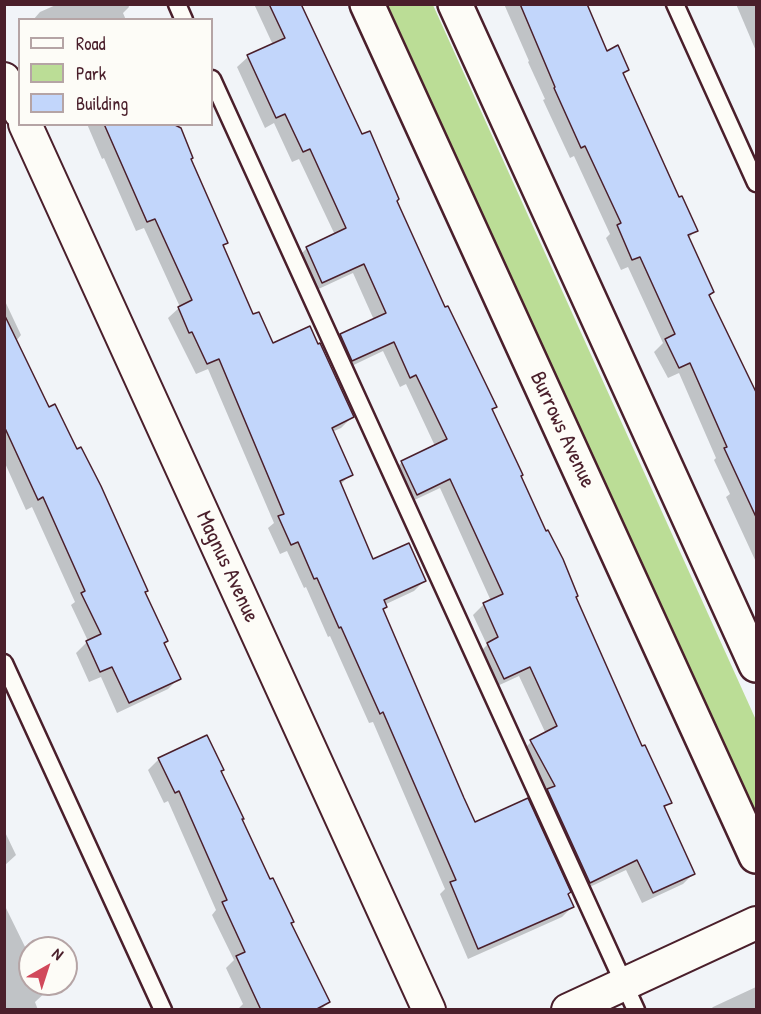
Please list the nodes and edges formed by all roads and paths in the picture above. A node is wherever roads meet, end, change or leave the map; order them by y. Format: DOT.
graph roads {
  1 [pos="177,4"];
  2 [pos="367,4"];
  3 [pos="455,4"];
  4 [pos="675,4"];
  5 [pos="183,18"];
  6 [pos="213,81"];
  7 [pos="5,82"];
  8 [pos="18,108"];
  9 [pos="26,126"];
  10 [pos="756,183"];
  11 [pos="4,663"];
  12 [pos="756,666"];
  13 [pos="756,856"];
  14 [pos="756,924"];
  15 [pos="630,997"];
  16 [pos="163,1010"];
  17 [pos="429,1010"];
  18 [pos="567,1010"];
  1 -- 5 [label="lane"];
  2 -- 13 [label="street, Burrows Avenue"];
  3 -- 12 [label="street"];
  4 -- 10 [label="lane"];
  6 -- 15 [label="lane"];
  7 -- 8 [label="street"];
  9 -- 17 [label="street, Magnus Avenue"];
  11 -- 16 [label="lane"];
  14 -- 15 [label="street"];
  15 -- 18 [label="street"];
}
